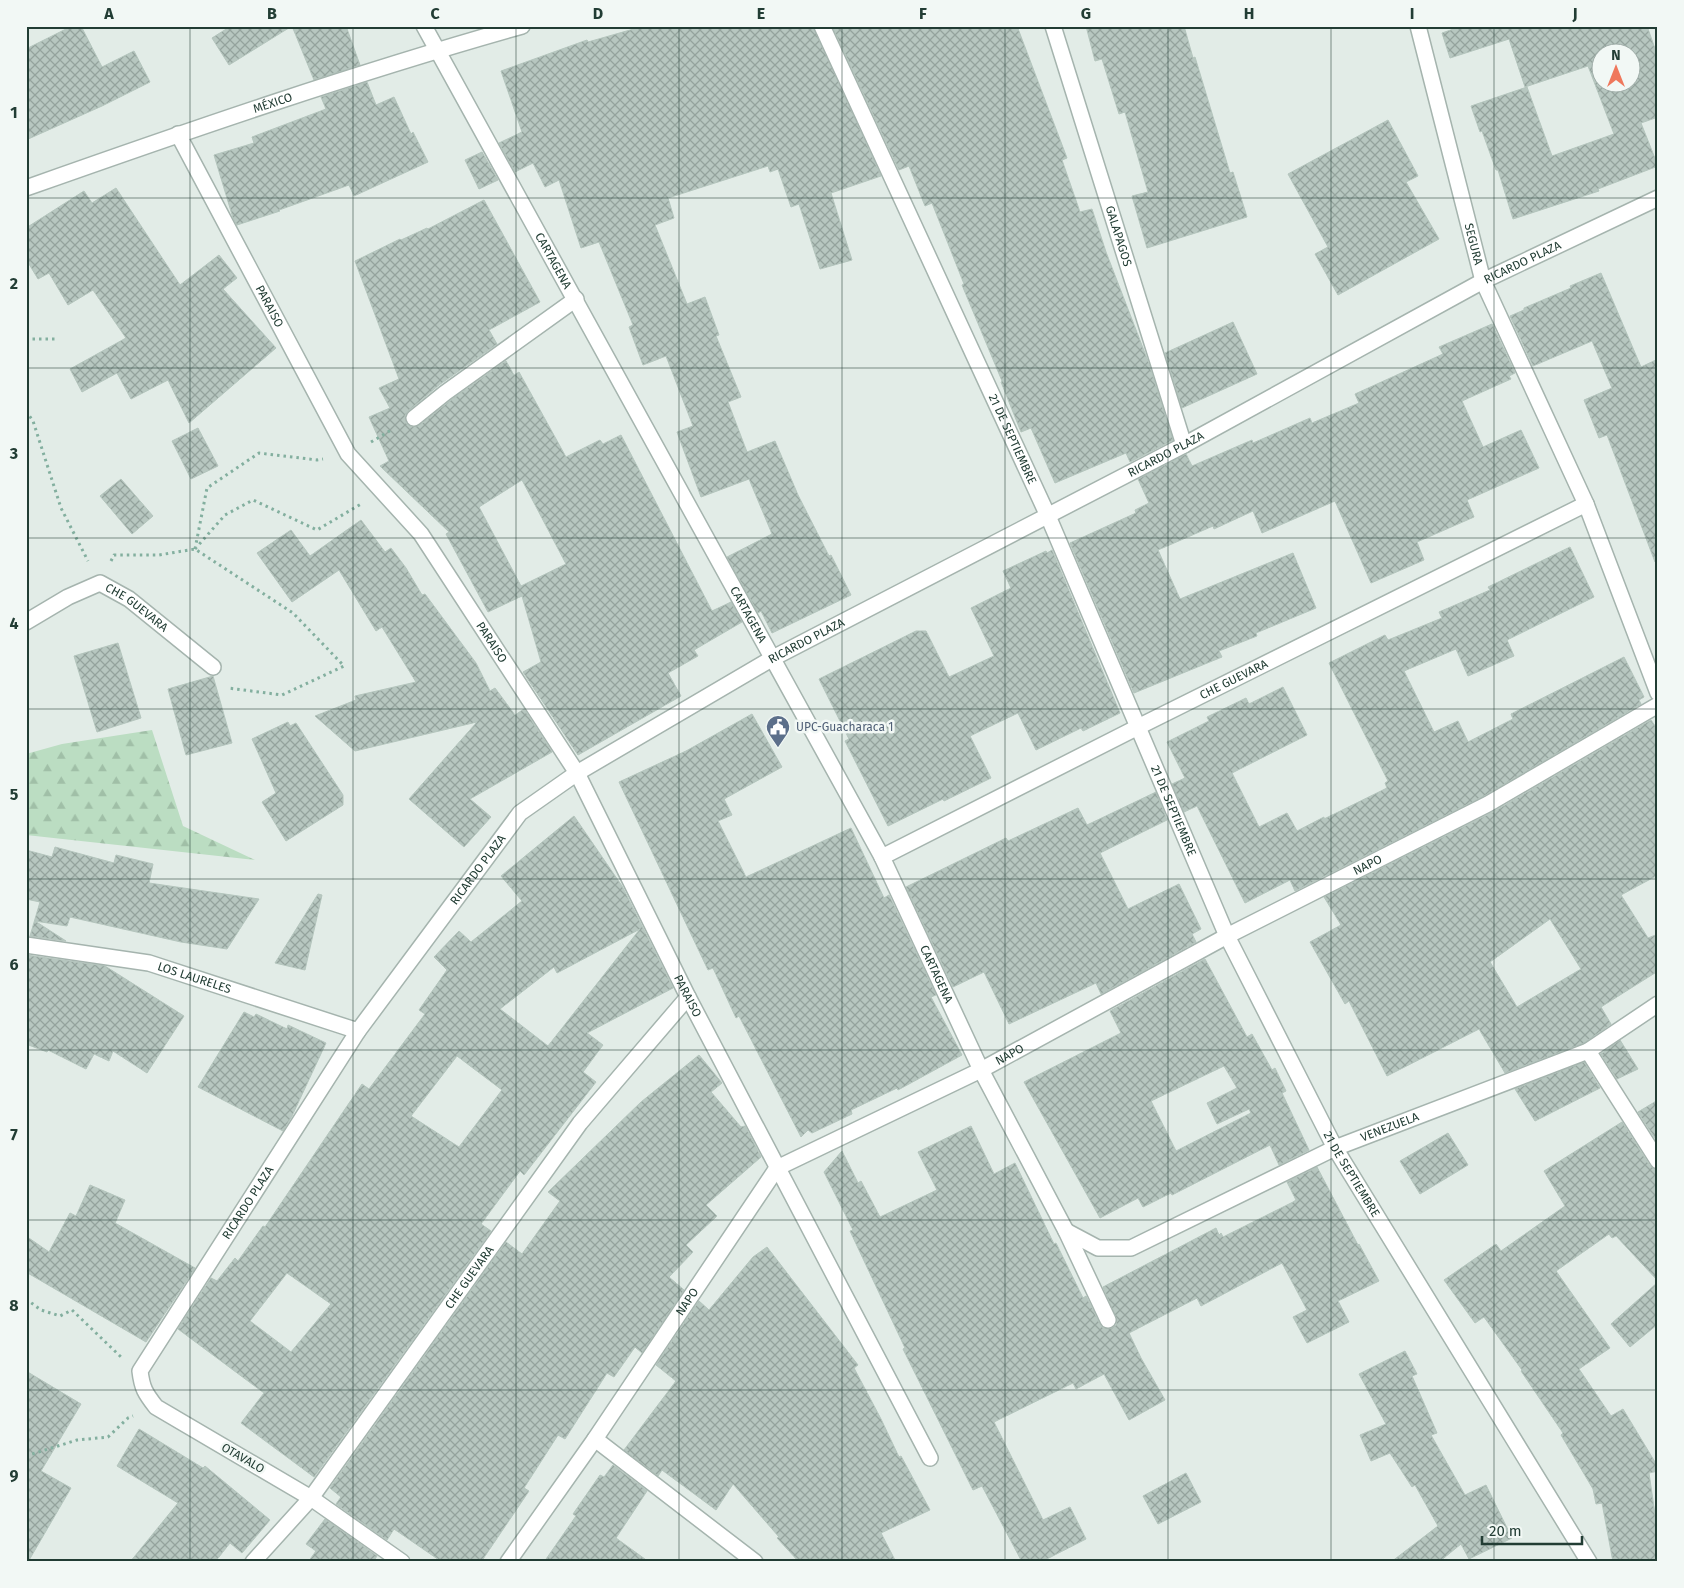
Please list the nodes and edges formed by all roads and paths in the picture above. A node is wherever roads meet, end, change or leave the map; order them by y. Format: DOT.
graph roads {
  1 [pos="424,26"];
  2 [pos="522,26"];
  3 [pos="822,26"];
  4 [pos="1052,26"];
  5 [pos="1418,26"];
  6 [pos="438,50"];
  7 [pos="178,134"];
  8 [pos="26,188"];
  9 [pos="1658,198"];
  10 [pos="1483,281"];
  11 [pos="576,299"];
  12 [pos="26,339"];
  13 [pos="58,339"];
  14 [pos="26,411"];
  15 [pos="414,418"];
  16 [pos="1184,445"];
  17 [pos="348,454"];
  18 [pos="361,504"];
  19 [pos="1586,504"];
  20 [pos="1048,516"];
  21 [pos="195,549"];
  22 [pos="100,583"];
  23 [pos="26,622"];
  24 [pos="773,658"];
  25 [pos="213,667"];
  26 [pos="1658,693"];
  27 [pos="1658,705"];
  28 [pos="1138,727"];
  29 [pos="577,773"];
  30 [pos="882,857"];
  31 [pos="1227,936"];
  32 [pos="26,945"];
  33 [pos="688,997"];
  34 [pos="1658,1004"];
  35 [pos="358,1031"];
  36 [pos="1588,1051"];
  37 [pos="981,1070"];
  38 [pos="1335,1148"];
  39 [pos="1658,1161"];
  40 [pos="777,1168"];
  41 [pos="1066,1231"];
  42 [pos="26,1299"];
  43 [pos="1108,1320"];
  44 [pos="140,1370"];
  45 [pos="156,1407"];
  46 [pos="595,1439"];
  47 [pos="26,1456"];
  48 [pos="930,1458"];
  49 [pos="311,1498"];
  50 [pos="253,1562"];
  51 [pos="402,1562"];
  52 [pos="508,1562"];
  53 [pos="755,1562"];
  54 [pos="1589,1562"];
  1 -- 6 [label="street, CARTAGENA"];
  2 -- 6 [label="street, MÉXICO"];
  3 -- 20 [label="street, 21 DE SEPTIEMBRE"];
  4 -- 16 [label="street, GALAPAGOS"];
  5 -- 10 [label="street, SEGURA"];
  6 -- 7 [label="street, MÉXICO"];
  6 -- 11 [label="street, CARTAGENA"];
  7 -- 8 [label="street, MÉXICO"];
  7 -- 17 [label="street, PARAISO"];
  9 -- 10 [label="street, RICARDO PLAZA"];
  10 -- 16 [label="street, RICARDO PLAZA"];
  10 -- 19 [label="street, SEGURA"];
  11 -- 15 [label="street"];
  11 -- 24 [label="street, CARTAGENA"];
  12 -- 13 [label="path"];
  14 -- 22 [label="path"];
  15 -- 17 [label="path"];
  16 -- 20 [label="street, RICARDO PLAZA"];
  17 -- 21 [label="path"];
  17 -- 29 [label="street, PARAISO"];
  18 -- 21 [label="path"];
  19 -- 26 [label="street, SEGURA"];
  19 -- 28 [label="street, CHE GUEVARA"];
  20 -- 24 [label="street, RICARDO PLAZA"];
  20 -- 28 [label="street, 21 DE SEPTIEMBRE"];
  21 -- 22 [label="path"];
  21 -- 25 [label="path"];
  22 -- 23 [label="street, CHE GUEVARA"];
  22 -- 25 [label="street, CHE GUEVARA"];
  24 -- 29 [label="street, RICARDO PLAZA"];
  24 -- 30 [label="street, CARTAGENA"];
  27 -- 31 [label="street, NAPO"];
  28 -- 30 [label="street, CHE GUEVARA"];
  28 -- 31 [label="street, 21 DE SEPTIEMBRE"];
  29 -- 33 [label="street, PARAISO"];
  29 -- 35 [label="street, RICARDO PLAZA"];
  30 -- 37 [label="street, CARTAGENA"];
  31 -- 37 [label="street, NAPO"];
  31 -- 38 [label="street, 21 DE SEPTIEMBRE"];
  32 -- 35 [label="street, LOS LAURELES"];
  33 -- 40 [label="street, PARAISO"];
  33 -- 49 [label="street, CHE GUEVARA"];
  34 -- 36 [label="street, VENEZUELA"];
  35 -- 44 [label="street, RICARDO PLAZA"];
  36 -- 38 [label="street, VENEZUELA"];
  36 -- 39 [label="street"];
  37 -- 40 [label="street, NAPO"];
  37 -- 41 [label="street, CARTAGENA"];
  38 -- 41 [label="street, VENEZUELA"];
  38 -- 54 [label="street, 21 DE SEPTIEMBRE"];
  40 -- 46 [label="street, NAPO"];
  40 -- 48 [label="street, PARAISO"];
  41 -- 43 [label="street, CARTAGENA"];
  42 -- 44 [label="path"];
  44 -- 45 [label="street, OTAVALO"];
  45 -- 47 [label="path"];
  45 -- 49 [label="street, OTAVALO"];
  46 -- 52 [label="street, NAPO"];
  46 -- 53 [label="street"];
  49 -- 50 [label="street, CHE GUEVARA"];
  49 -- 51 [label="street, OTAVALO"];
}
